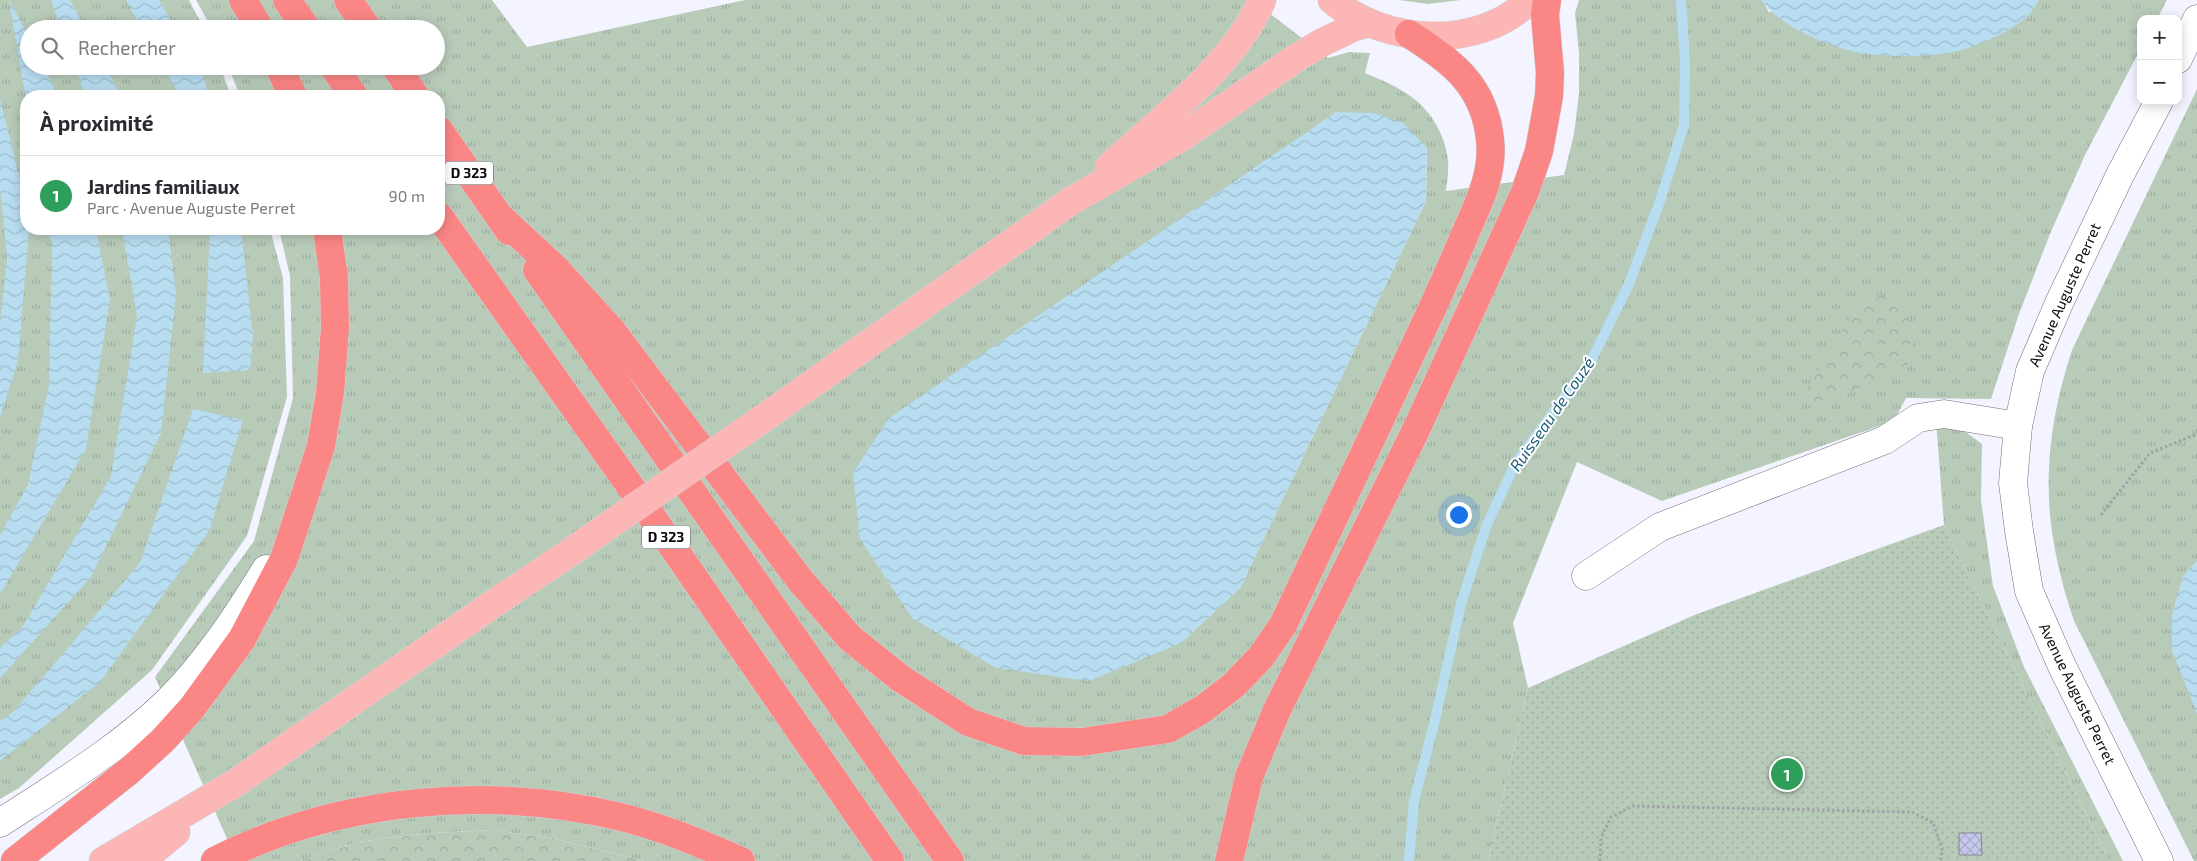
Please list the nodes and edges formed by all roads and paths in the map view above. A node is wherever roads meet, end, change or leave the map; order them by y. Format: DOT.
graph roads {
  1 [pos="243,0"];
  2 [pos="287,0"];
  3 [pos="348,0"];
  4 [pos="1262,0"];
  5 [pos="1332,0"];
  6 [pos="1530,0"];
  7 [pos="1547,0"];
  8 [pos="2197,19"];
  9 [pos="255,20"];
  10 [pos="301,20"];
  11 [pos="362,20"];
  12 [pos="1369,23"];
  13 [pos="1409,34"];
  14 [pos="2182,51"];
  15 [pos="283,75"];
  16 [pos="339,75"];
  17 [pos="401,75"];
  18 [pos="290,90"];
  19 [pos="350,90"];
  20 [pos="412,90"];
  21 [pos="2157,105"];
  22 [pos="445,139"];
  23 [pos="1072,201"];
  24 [pos="500,217"];
  25 [pos="445,224"];
  26 [pos="327,235"];
  27 [pos="2018,426"];
  28 [pos="2197,434"];
  29 [pos="313,468"];
  30 [pos="2101,515"];
  31 [pos="1586,576"];
  32 [pos="236,782"];
  33 [pos="0,824"];
  34 [pos="15,861"];
  35 [pos="103,861"];
  36 [pos="141,861"];
  37 [pos="216,861"];
  38 [pos="741,861"];
  39 [pos="890,861"];
  40 [pos="950,861"];
  41 [pos="1229,861"];
  42 [pos="1600,861"];
  43 [pos="1941,861"];
  44 [pos="2159,861"];
  1 -- 9 [label="highway"];
  2 -- 10 [label="highway"];
  3 -- 11 [label="highway"];
  4 -- 23 [label="main road"];
  5 -- 12 [label="main road"];
  6 -- 13 [label="main road"];
  7 -- 41 [label="highway"];
  8 -- 14 [label="street"];
  12 -- 13 [label="main road"];
  12 -- 23 [label="main road"];
  13 -- 24 [label="highway"];
  15 -- 18 [label="highway"];
  16 -- 19 [label="highway"];
  17 -- 20 [label="highway"];
  21 -- 27 [label="street, Avenue Auguste Perret"];
  22 -- 24 [label="highway, D 323"];
  23 -- 32 [label="main road, bridge"];
  24 -- 40 [label="highway, D 323"];
  25 -- 39 [label="highway, D 323"];
  26 -- 29 [label="highway"];
  27 -- 31 [label="street"];
  27 -- 44 [label="street, Avenue Auguste Perret"];
  28 -- 30 [label="path"];
  29 -- 33 [label="street"];
  29 -- 34 [label="highway"];
  32 -- 35 [label="main road"];
  32 -- 36 [label="main road"];
  37 -- 38 [label="highway"];
  42 -- 43 [label="path"];
}
